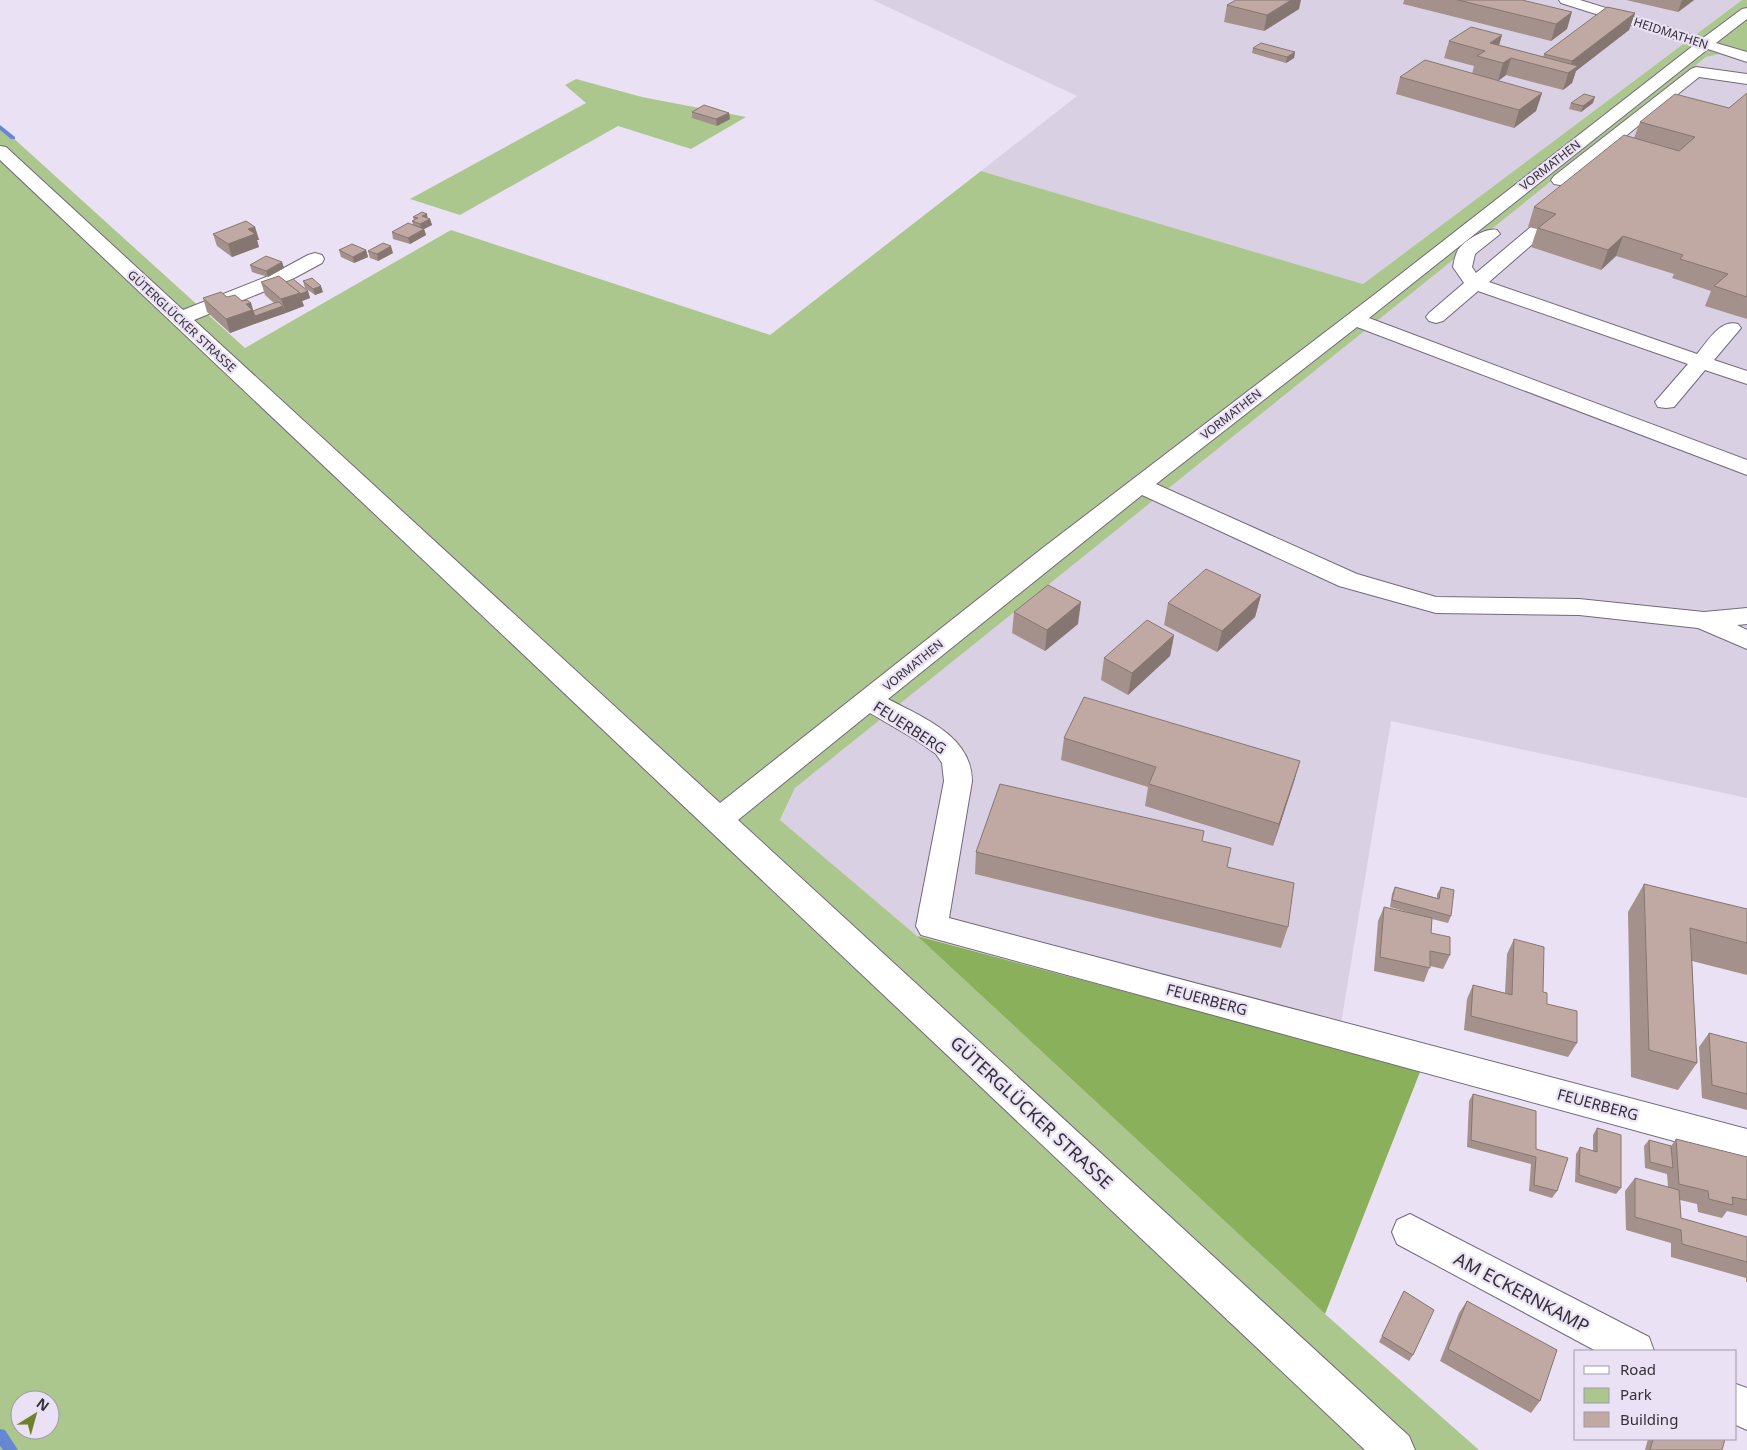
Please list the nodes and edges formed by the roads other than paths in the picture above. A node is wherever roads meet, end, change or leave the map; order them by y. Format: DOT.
graph roads {
  1 [pos="1566,0"];
  2 [pos="1747,12"];
  3 [pos="1705,44"];
  4 [pos="1747,57"];
  5 [pos="1747,79"];
  6 [pos="0,151"];
  7 [pos="1551,188"];
  8 [pos="1505,223"];
  9 [pos="1538,230"];
  10 [pos="314,259"];
  11 [pos="1475,284"];
  12 [pos="1436,317"];
  13 [pos="179,319"];
  14 [pos="1354,319"];
  15 [pos="1731,328"];
  16 [pos="1702,361"];
  17 [pos="1747,378"];
  18 [pos="1666,402"];
  19 [pos="1747,468"];
  20 [pos="1140,485"];
  21 [pos="1747,616"];
  22 [pos="1704,620"];
  23 [pos="1747,640"];
  24 [pos="869,700"];
  25 [pos="718,820"];
  26 [pos="1747,1145"];
  27 [pos="1410,1232"];
  28 [pos="1633,1350"];
  29 [pos="1395,1450"];
  1 -- 3 [label="street, HEIDMATHEN"];
  2 -- 3 [label="street, VORMATHEN"];
  3 -- 4 [label="street, HEIDMATHEN"];
  3 -- 14 [label="street, VORMATHEN"];
  5 -- 7 [label="street"];
  6 -- 13 [label="street, GÜTERGLÜCKER STRASSE"];
  8 -- 11 [label="street"];
  9 -- 11 [label="street"];
  10 -- 13 [label="street"];
  11 -- 12 [label="street"];
  11 -- 16 [label="street"];
  13 -- 25 [label="street, GÜTERGLÜCKER STRASSE"];
  14 -- 19 [label="street"];
  14 -- 20 [label="street, VORMATHEN"];
  15 -- 16 [label="street"];
  16 -- 17 [label="street"];
  16 -- 18 [label="street"];
  20 -- 22 [label="street"];
  20 -- 24 [label="street, VORMATHEN"];
  21 -- 22 [label="street"];
  22 -- 23 [label="street"];
  24 -- 25 [label="street, VORMATHEN"];
  24 -- 26 [label="street, FEUERBERG"];
  25 -- 29 [label="street, GÜTERGLÜCKER STRASSE"];
  27 -- 28 [label="street, AM ECKERNKAMP"];
}
